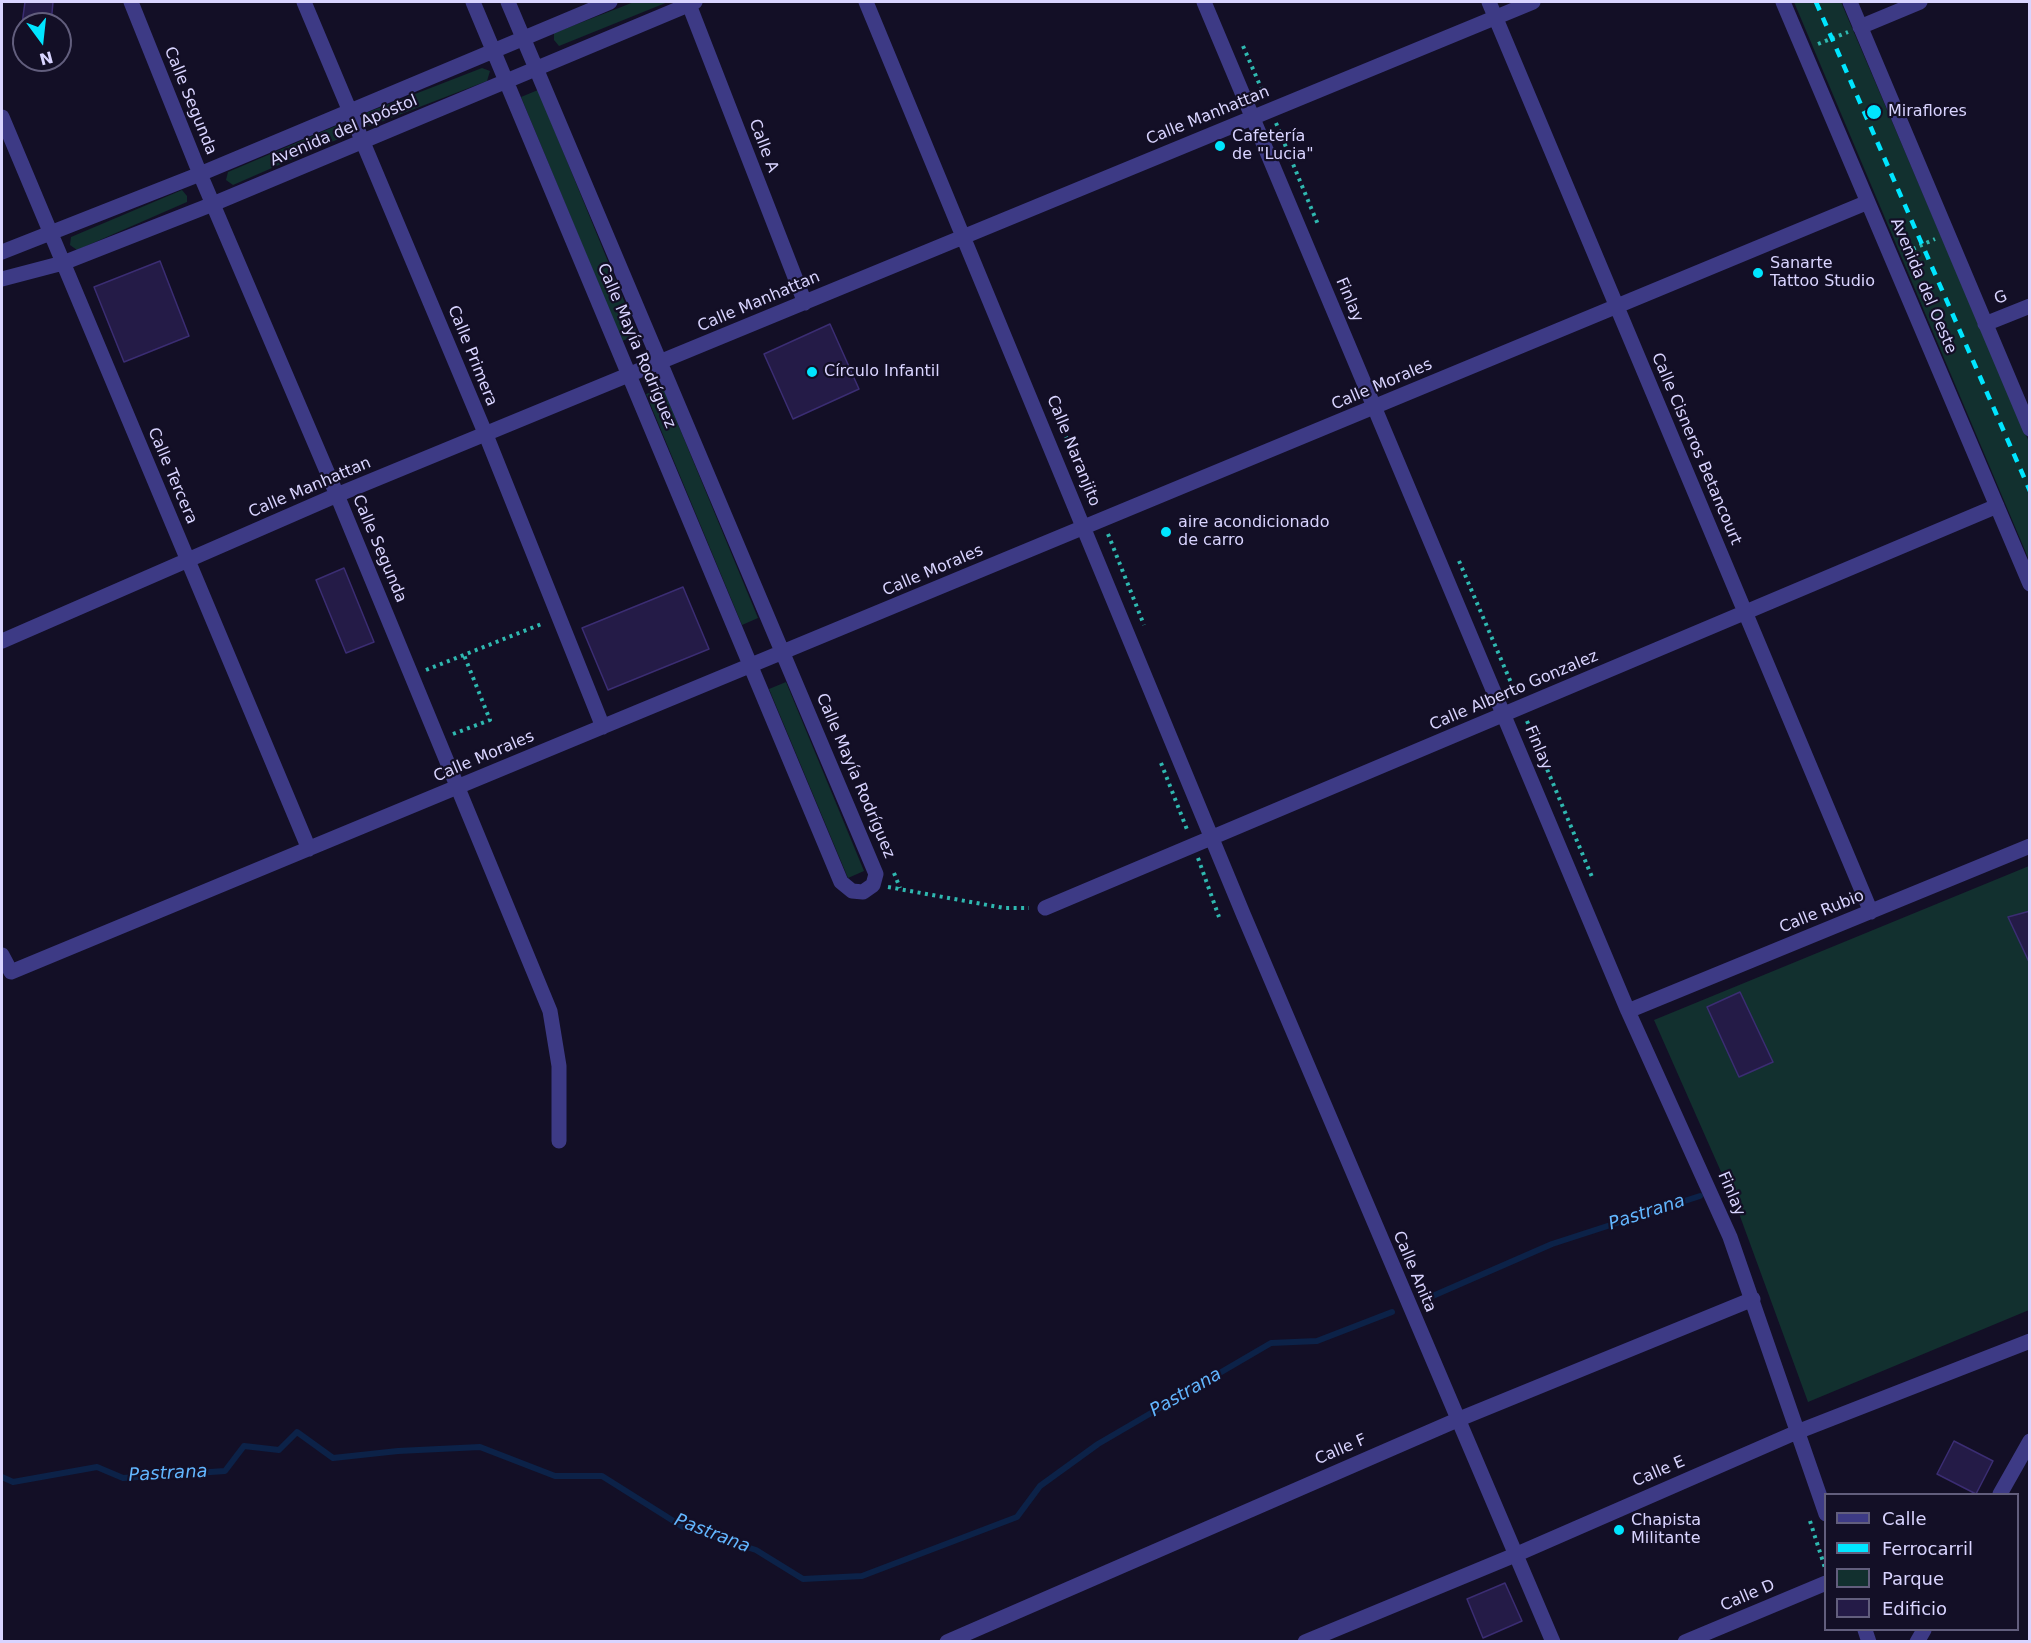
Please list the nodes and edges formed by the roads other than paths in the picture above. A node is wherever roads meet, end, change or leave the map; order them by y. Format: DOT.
graph roads {
  1 [pos="131,2"];
  2 [pos="304,2"];
  3 [pos="473,2"];
  4 [pos="508,2"];
  5 [pos="610,2"];
  6 [pos="691,2"];
  7 [pos="866,2"];
  8 [pos="1204,2"];
  9 [pos="1489,2"];
  10 [pos="1533,2"];
  11 [pos="1784,2"];
  12 [pos="1850,2"];
  13 [pos="1920,2"];
  14 [pos="1495,17"];
  15 [pos="1860,27"];
  16 [pos="524,38"];
  17 [pos="493,50"];
  18 [pos="537,69"];
  19 [pos="507,82"];
  20 [pos="351,109"];
  21 [pos="2,117"];
  22 [pos="1252,117"];
  23 [pos="364,142"];
  24 [pos="200,174"];
  25 [pos="1868,202"];
  26 [pos="213,204"];
  27 [pos="50,233"];
  28 [pos="965,236"];
  29 [pos="2,252"];
  30 [pos="63,263"];
  31 [pos="2,279"];
  32 [pos="805,303"];
  33 [pos="2030,306"];
  34 [pos="1617,307"];
  35 [pos="1985,324"];
  36 [pos="661,363"];
  37 [pos="630,376"];
  38 [pos="1374,407"];
  39 [pos="2030,429"];
  40 [pos="486,435"];
  41 [pos="337,495"];
  42 [pos="1997,506"];
  43 [pos="1085,527"];
  44 [pos="187,559"];
  45 [pos="2030,584"];
  46 [pos="1745,612"];
  47 [pos="2,641"];
  48 [pos="783,652"];
  49 [pos="751,666"];
  50 [pos="1504,714"];
  51 [pos="603,727"];
  52 [pos="458,787"];
  53 [pos="1212,837"];
  54 [pos="2030,846"];
  55 [pos="309,849"];
  56 [pos="1045,908"];
  57 [pos="1871,912"];
  58 [pos="1244,916"];
  59 [pos="2,956"];
  60 [pos="1628,1011"];
  61 [pos="559,1141"];
  62 [pos="1753,1299"];
  63 [pos="2030,1341"];
  64 [pos="1457,1420"];
  65 [pos="1797,1432"];
  66 [pos="2030,1441"];
  67 [pos="2001,1493"];
  68 [pos="1824,1508"];
  69 [pos="1515,1555"];
  70 [pos="1824,1584"];
  71 [pos="947,1641"];
  72 [pos="1305,1641"];
  73 [pos="1553,1641"];
  74 [pos="1685,1641"];
  1 -- 24 [label="street, Calle Segunda"];
  2 -- 20 [label="street, Calle Primera"];
  3 -- 17 [label="street, Calle Mayía Rodríguez"];
  4 -- 16 [label="street, Calle Mayía Rodríguez"];
  5 -- 16 [label="street, Avenida del Apóstol"];
  6 -- 18 [label="street, Avenida del Apóstol"];
  6 -- 32 [label="street, Calle A"];
  7 -- 28 [label="street, Calle Naranjito"];
  8 -- 22 [label="street, Finlay"];
  9 -- 14 [label="street, Calle Cisneros Betancourt"];
  10 -- 14 [label="street, Calle Manhattan"];
  11 -- 25 [label="street, Avenida del Oeste"];
  12 -- 15 [label="street"];
  13 -- 15 [label="street"];
  14 -- 22 [label="street, Calle Manhattan"];
  14 -- 34 [label="street, Calle Cisneros Betancourt"];
  15 -- 35 [label="street"];
  16 -- 17 [label="street, Avenida del Apóstol"];
  16 -- 18 [label="street, Calle Mayía Rodríguez"];
  17 -- 19 [label="street, Calle Mayía Rodríguez"];
  17 -- 20 [label="street, Avenida del Apóstol"];
  18 -- 19 [label="street, Avenida del Apóstol"];
  18 -- 36 [label="street, Calle Mayía Rodríguez"];
  19 -- 23 [label="street, Avenida del Apóstol"];
  19 -- 37 [label="street, Calle Mayía Rodríguez"];
  20 -- 23 [label="street, Calle Primera"];
  20 -- 24 [label="street, Avenida del Apóstol"];
  21 -- 27 [label="street, Calle Tercera"];
  22 -- 28 [label="street, Calle Manhattan"];
  22 -- 38 [label="street, Finlay"];
  23 -- 26 [label="street, Avenida del Apóstol"];
  23 -- 40 [label="street, Calle Primera"];
  24 -- 26 [label="street, Calle Segunda"];
  24 -- 27 [label="street, Avenida del Apóstol"];
  25 -- 34 [label="street, Calle Morales"];
  25 -- 42 [label="street, Avenida del Oeste"];
  26 -- 30 [label="street, Avenida del Apóstol"];
  26 -- 41 [label="street, Calle Segunda"];
  27 -- 29 [label="street, Avenida del Apóstol"];
  27 -- 30 [label="street, Calle Tercera"];
  28 -- 32 [label="street, Calle Manhattan"];
  28 -- 43 [label="street, Calle Naranjito"];
  30 -- 31 [label="street, Avenida del Apóstol"];
  30 -- 44 [label="street, Calle Tercera"];
  32 -- 36 [label="street, Calle Manhattan"];
  33 -- 35 [label="street, G"];
  34 -- 38 [label="street, Calle Morales"];
  34 -- 46 [label="street, Calle Cisneros Betancourt"];
  35 -- 39 [label="street"];
  36 -- 37 [label="street, Calle Manhattan"];
  36 -- 48 [label="street, Calle Mayía Rodríguez"];
  37 -- 40 [label="street, Calle Manhattan"];
  37 -- 49 [label="street, Calle Mayía Rodríguez"];
  38 -- 43 [label="street, Calle Morales"];
  38 -- 50 [label="street, Finlay"];
  40 -- 41 [label="street, Calle Manhattan"];
  40 -- 51 [label="street, Calle Primera"];
  41 -- 44 [label="street, Calle Manhattan"];
  41 -- 52 [label="street, Calle Segunda"];
  42 -- 45 [label="street, Avenida del Oeste"];
  42 -- 46 [label="street, Calle Alberto Gonzalez"];
  43 -- 48 [label="street, Calle Morales"];
  43 -- 53 [label="street, Calle Naranjito"];
  44 -- 47 [label="street, Calle Manhattan"];
  44 -- 55 [label="street, Calle Tercera"];
  46 -- 50 [label="street, Calle Alberto Gonzalez"];
  46 -- 57 [label="street, Calle Cisneros Betancourt"];
  48 -- 49 [label="street, Calle Morales"];
  48 -- 49 [label="street, Calle Mayía Rodríguez"];
  49 -- 51 [label="street, Calle Morales"];
  50 -- 53 [label="street, Calle Alberto Gonzalez"];
  50 -- 60 [label="street, Finlay"];
  51 -- 52 [label="street, Calle Morales"];
  52 -- 55 [label="street, Calle Morales"];
  52 -- 61 [label="street, Calle Segunda"];
  53 -- 56 [label="street, Calle Alberto Gonzalez"];
  53 -- 58 [label="street, Calle Naranjito"];
  54 -- 57 [label="street, Calle Rubio"];
  55 -- 59 [label="street, Calle Morales"];
  57 -- 60 [label="street, Calle Rubio"];
  58 -- 64 [label="street, Calle Anita"];
  60 -- 62 [label="street, Finlay"];
  62 -- 64 [label="street, Calle F"];
  62 -- 65 [label="street, Finlay"];
  63 -- 65 [label="street, Calle E"];
  64 -- 69 [label="street, Calle Anita"];
  64 -- 71 [label="street, Calle F"];
  65 -- 68 [label="street, Finlay"];
  65 -- 69 [label="street, Calle E"];
  66 -- 67 [label="street"];
  69 -- 72 [label="street, Calle E"];
  69 -- 73 [label="street, Calle Anita"];
  70 -- 74 [label="street, Calle D"];
}
